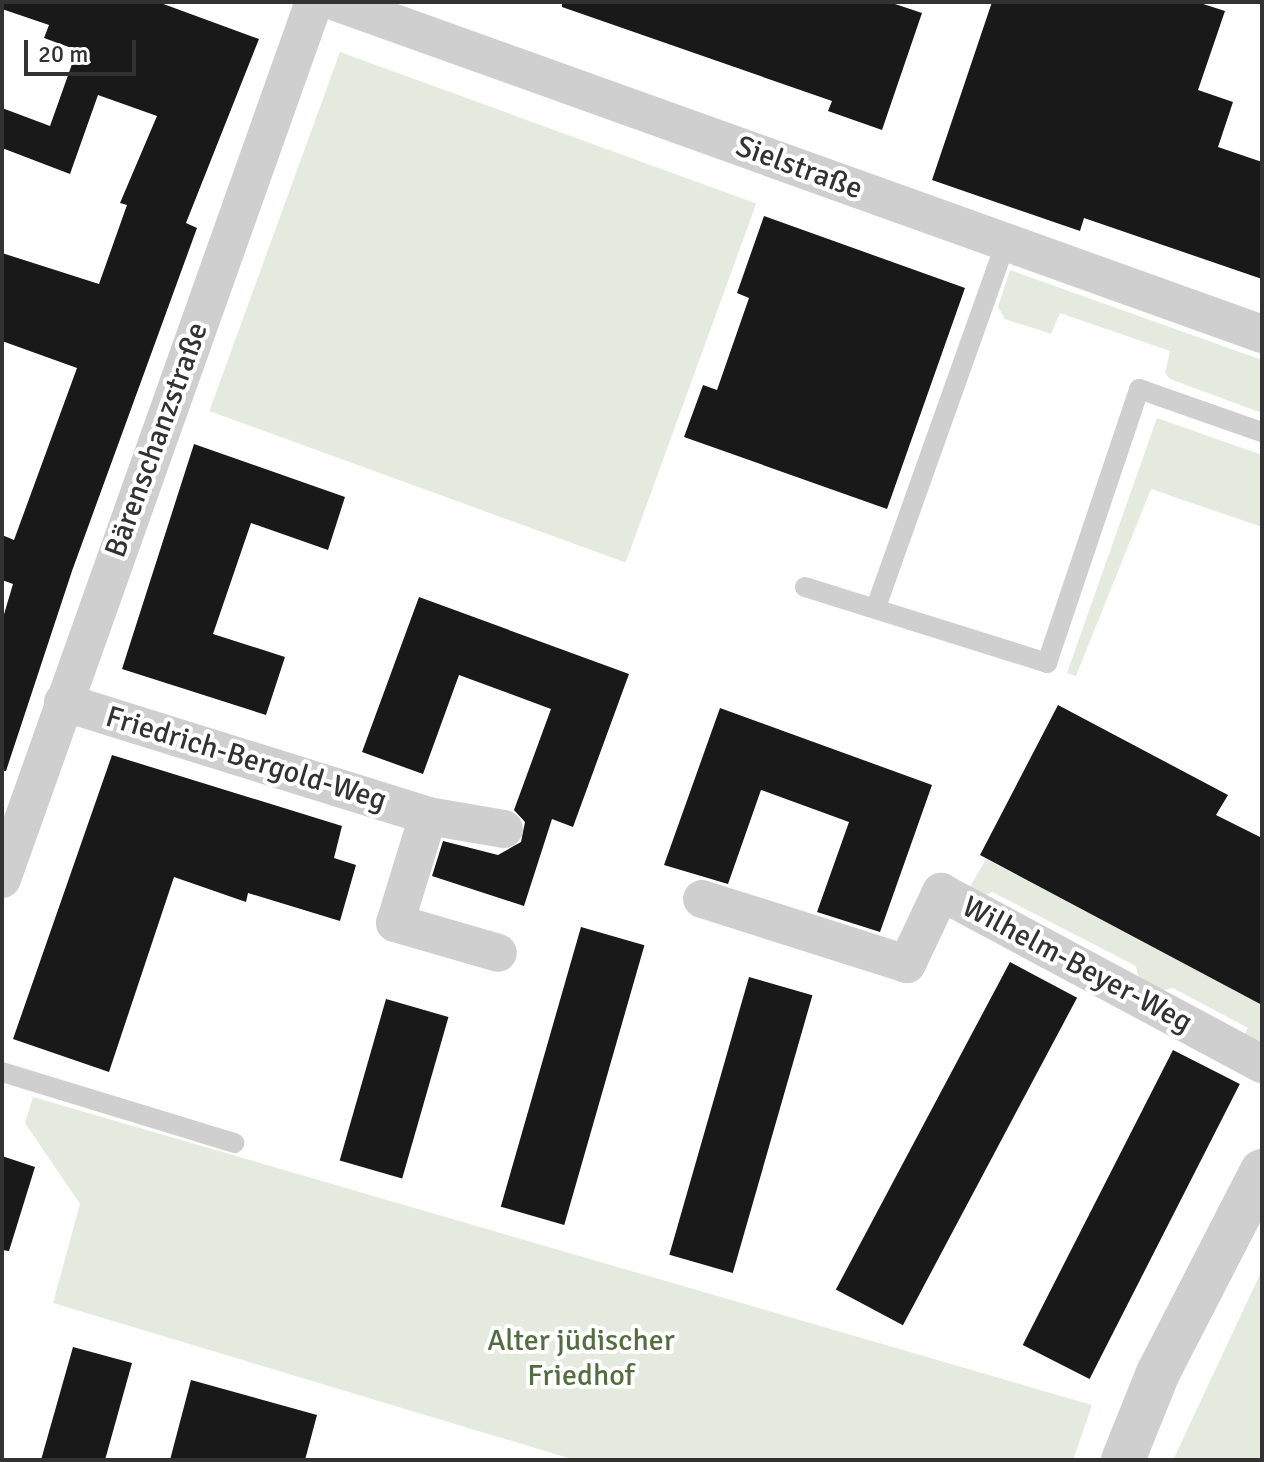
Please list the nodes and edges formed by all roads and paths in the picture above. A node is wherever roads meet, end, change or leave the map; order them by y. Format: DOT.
graph roads {
  1 [pos="314,2"];
  2 [pos="336,2"];
  3 [pos="1006,242"];
  4 [pos="1262,334"];
  5 [pos="1262,432"];
  6 [pos="805,587"];
  7 [pos="876,607"];
  8 [pos="63,702"];
  9 [pos="428,816"];
  10 [pos="504,829"];
  11 [pos="2,879"];
  12 [pos="702,899"];
  13 [pos="498,953"];
  14 [pos="1262,1064"];
  15 [pos="2,1072"];
  16 [pos="234,1143"];
  17 [pos="1262,1171"];
  18 [pos="1123,1460"];
  1 -- 8 [label="street, Bärenschanzstraße"];
  2 -- 3 [label="street, Sielstraße"];
  3 -- 4 [label="street, Sielstraße"];
  3 -- 7 [label="lane"];
  5 -- 7 [label="lane"];
  6 -- 7 [label="lane"];
  8 -- 9 [label="street, Friedrich-Bergold-Weg"];
  8 -- 11 [label="street, Bärenschanzstraße"];
  9 -- 10 [label="street, Friedrich-Bergold-Weg"];
  9 -- 13 [label="street, Friedrich-Bergold-Weg"];
  12 -- 14 [label="street, Wilhelm-Beyer-Weg"];
  15 -- 16 [label="lane"];
  17 -- 18 [label="street"];
}
